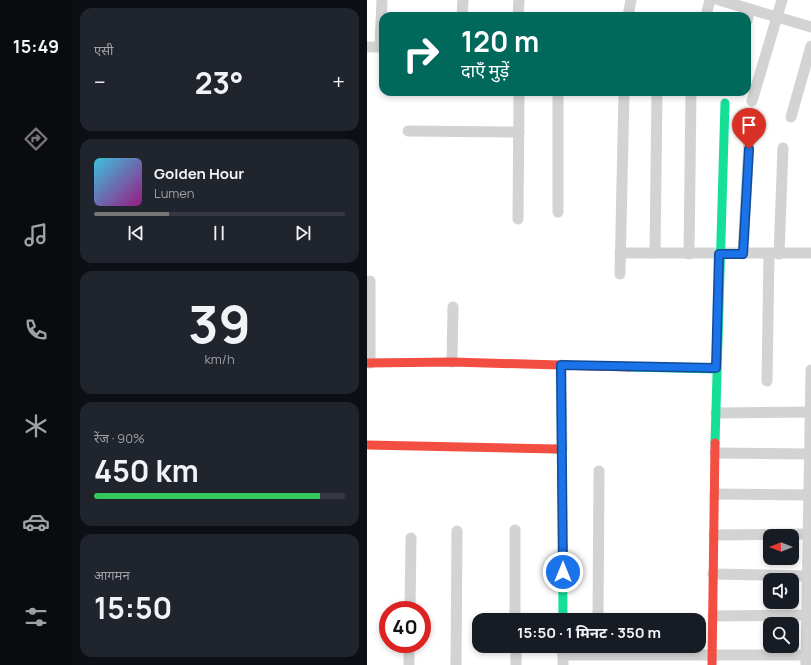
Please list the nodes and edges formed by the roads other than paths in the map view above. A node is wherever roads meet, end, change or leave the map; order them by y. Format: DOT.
graph roads {
  1 [pos="381,0"];
  2 [pos="463,0"];
  3 [pos="519,0"];
  4 [pos="631,0"];
  5 [pos="710,0"];
  6 [pos="719,0"];
  7 [pos="782,0"];
  8 [pos="751,9"];
  9 [pos="382,12"];
  10 [pos="463,12"];
  11 [pos="518,12"];
  12 [pos="629,12"];
  13 [pos="707,12"];
  14 [pos="750,12"];
  15 [pos="777,17"];
  16 [pos="811,27"];
  17 [pos="379,46"];
  18 [pos="811,46"];
  19 [pos="367,47"];
  20 [pos="519,96"];
  21 [pos="558,96"];
  22 [pos="624,96"];
  23 [pos="657,96"];
  24 [pos="691,96"];
  25 [pos="752,101"];
  26 [pos="725,103"];
  27 [pos="791,117"];
  28 [pos="750,120"];
  29 [pos="408,131"];
  30 [pos="519,132"];
  31 [pos="783,148"];
  32 [pos="558,212"];
  33 [pos="518,219"];
  34 [pos="620,253"];
  35 [pos="655,253"];
  36 [pos="811,253"];
  37 [pos="689,254"];
  38 [pos="719,254"];
  39 [pos="743,254"];
  40 [pos="774,254"];
  41 [pos="620,274"];
  42 [pos="370,281"];
  43 [pos="453,307"];
  44 [pos="452,362"];
  45 [pos="368,363"];
  46 [pos="561,365"];
  47 [pos="716,368"];
  48 [pos="811,370"];
  49 [pos="767,381"];
  50 [pos="716,413"];
  51 [pos="810,418"];
  52 [pos="367,445"];
  53 [pos="562,449"];
  54 [pos="715,453"];
  55 [pos="809,454"];
  56 [pos="810,470"];
  57 [pos="599,471"];
  58 [pos="715,494"];
  59 [pos="809,495"];
  60 [pos="810,512"];
  61 [pos="515,530"];
  62 [pos="457,531"];
  63 [pos="808,534"];
  64 [pos="714,535"];
  65 [pos="411,538"];
  66 [pos="713,574"];
  67 [pos="808,576"];
  68 [pos="410,601"];
  69 [pos="515,613"];
  70 [pos="563,613"];
  71 [pos="598,613"];
  72 [pos="807,614"];
  73 [pos="713,616"];
  74 [pos="409,653"];
  75 [pos="515,653"];
  76 [pos="563,655"];
  77 [pos="712,660"];
  78 [pos="806,660"];
  79 [pos="409,665"];
  80 [pos="457,665"];
  81 [pos="516,665"];
  1 -- 9 [label="street"];
  2 -- 10 [label="street"];
  3 -- 11 [label="street"];
  4 -- 12 [label="street"];
  5 -- 13 [label="street"];
  6 -- 8 [label="street"];
  7 -- 15 [label="street"];
  8 -- 14 [label="street"];
  8 -- 15 [label="street"];
  15 -- 16 [label="street"];
  15 -- 25 [label="street"];
  17 -- 19 [label="street"];
  18 -- 27 [label="street"];
  20 -- 30 [label="street"];
  21 -- 32 [label="street"];
  22 -- 34 [label="street"];
  23 -- 35 [label="street"];
  24 -- 37 [label="street"];
  26 -- 38 [label="street"];
  28 -- 39 [label="street"];
  29 -- 30 [label="street"];
  30 -- 33 [label="street"];
  31 -- 40 [label="street"];
  34 -- 35 [label="street"];
  34 -- 41 [label="street"];
  35 -- 37 [label="street"];
  36 -- 40 [label="street"];
  37 -- 38 [label="street"];
  38 -- 39 [label="street"];
  38 -- 47 [label="street"];
  39 -- 40 [label="street"];
  40 -- 49 [label="street"];
  42 -- 45 [label="street"];
  43 -- 44 [label="street"];
  44 -- 45 [label="street"];
  44 -- 46 [label="street"];
  46 -- 47 [label="street"];
  46 -- 53 [label="street"];
  47 -- 50 [label="street"];
  48 -- 51 [label="street"];
  50 -- 51 [label="street"];
  50 -- 54 [label="street"];
  51 -- 55 [label="street"];
  52 -- 53 [label="street"];
  53 -- 70 [label="street"];
  54 -- 55 [label="street"];
  54 -- 58 [label="street"];
  55 -- 56 [label="street"];
  56 -- 59 [label="street"];
  57 -- 71 [label="street"];
  58 -- 59 [label="street"];
  58 -- 64 [label="street"];
  59 -- 60 [label="street"];
  60 -- 63 [label="street"];
  61 -- 69 [label="street"];
  62 -- 80 [label="street"];
  63 -- 64 [label="street"];
  63 -- 67 [label="street"];
  64 -- 66 [label="street"];
  65 -- 68 [label="street"];
  66 -- 67 [label="street"];
  66 -- 73 [label="street"];
  67 -- 72 [label="street"];
  72 -- 73 [label="street"];
  72 -- 78 [label="street"];
  73 -- 77 [label="street"];
  74 -- 79 [label="street"];
  75 -- 81 [label="street"];
  76 -- 77 [label="street"];
  77 -- 78 [label="street"];
}
